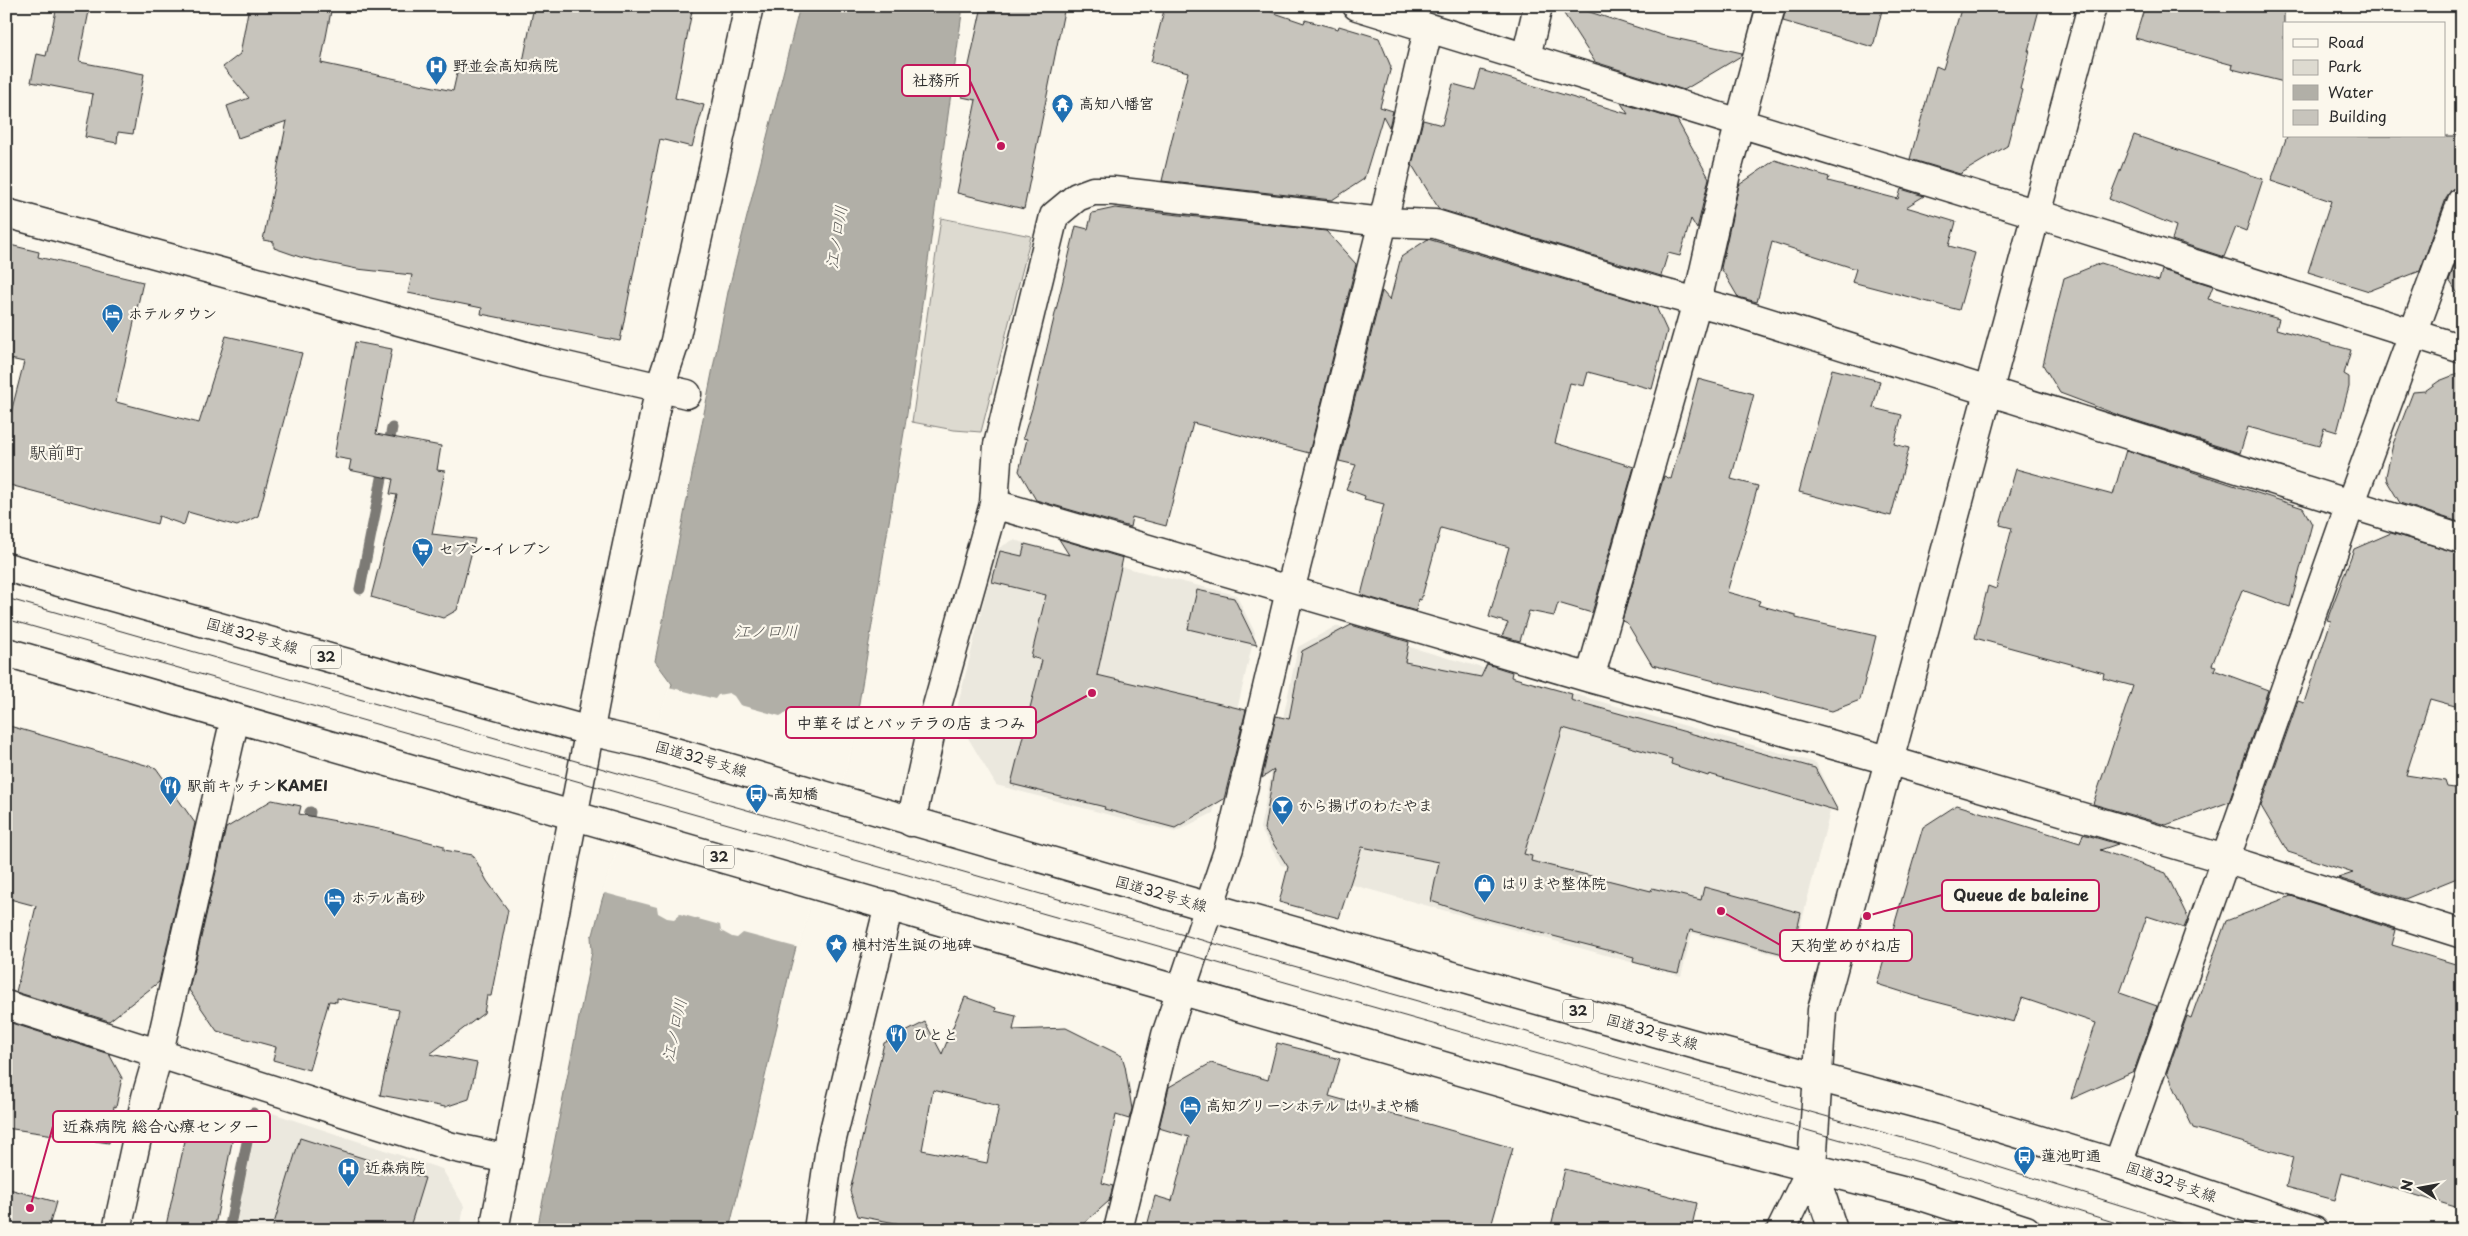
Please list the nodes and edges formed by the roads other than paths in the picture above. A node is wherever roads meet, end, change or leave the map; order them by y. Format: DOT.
graph roads {
  1 [pos="749,6"];
  2 [pos="1357,6"];
  3 [pos="1538,6"];
  4 [pos="1771,6"];
  5 [pos="2092,6"];
  6 [pos="1428,30"];
  7 [pos="1526,57"];
  8 [pos="1740,124"];
  9 [pos="2462,201"];
  10 [pos="6,213"];
  11 [pos="2037,214"];
  12 [pos="1383,222"];
  13 [pos="1696,302"];
  14 [pos="2414,334"];
  15 [pos="2462,349"];
  16 [pos="660,387"];
  17 [pos="1988,392"];
  18 [pos="687,394"];
  19 [pos="994,504"];
  20 [pos="2350,505"];
  21 [pos="2462,539"];
  22 [pos="6,567"];
  23 [pos="1290,591"];
  24 [pos="6,652"];
  25 [pos="1590,678"];
  26 [pos="235,718"];
  27 [pos="589,731"];
  28 [pos="1888,760"];
  29 [pos="572,815"];
  30 [pos="911,822"];
  31 [pos="2225,859"];
  32 [pos="889,906"];
  33 [pos="1209,907"];
  34 [pos="2462,934"];
  35 [pos="1182,989"];
  36 [pos="6,1005"];
  37 [pos="159,1052"];
  38 [pos="1818,1076"];
  39 [pos="508,1159"];
  40 [pos="2118,1164"];
  41 [pos="1812,1167"];
  42 [pos="118,1230"];
  43 [pos="494,1230"];
  44 [pos="818,1230"];
  45 [pos="1118,1230"];
  46 [pos="1781,1230"];
  47 [pos="1833,1230"];
  48 [pos="2026,1230"];
  49 [pos="2314,1230"];
  1 -- 16 [label="main road"];
  2 -- 6 [label="main road"];
  3 -- 7 [label="main road"];
  4 -- 8 [label="main road"];
  5 -- 11 [label="main road"];
  6 -- 7 [label="main road"];
  6 -- 12 [label="main road"];
  7 -- 8 [label="main road"];
  8 -- 11 [label="main road"];
  8 -- 13 [label="main road"];
  9 -- 14 [label="main road"];
  10 -- 16 [label="main road"];
  11 -- 14 [label="main road"];
  11 -- 17 [label="main road"];
  12 -- 13 [label="main road"];
  12 -- 19 [label="main road"];
  12 -- 23 [label="main road"];
  13 -- 17 [label="main road"];
  13 -- 25 [label="main road"];
  14 -- 15 [label="main road"];
  14 -- 20 [label="main road"];
  16 -- 18 [label="main road"];
  16 -- 27 [label="main road"];
  17 -- 20 [label="main road"];
  17 -- 28 [label="main road"];
  19 -- 23 [label="main road"];
  19 -- 30 [label="main road"];
  20 -- 21 [label="main road"];
  20 -- 31 [label="main road"];
  22 -- 27 [label="main road, 国道32号支線 / 32"];
  23 -- 25 [label="main road"];
  23 -- 33 [label="main road"];
  24 -- 26 [label="main road, 32"];
  25 -- 28 [label="main road"];
  26 -- 29 [label="main road, 32"];
  26 -- 37 [label="main road"];
  27 -- 29 [label="main road"];
  27 -- 30 [label="main road, 国道32号支線 / 32"];
  28 -- 31 [label="main road"];
  28 -- 38 [label="main road"];
  29 -- 32 [label="main road, 32"];
  29 -- 39 [label="main road"];
  30 -- 33 [label="main road, 国道32号支線 / 32"];
  31 -- 34 [label="main road"];
  31 -- 40 [label="main road"];
  32 -- 35 [label="main road, 32"];
  32 -- 44 [label="main road"];
  33 -- 35 [label="main road"];
  33 -- 38 [label="main road, 国道32号支線 / 32"];
  35 -- 41 [label="main road, 32"];
  35 -- 45 [label="main road"];
  36 -- 37 [label="main road"];
  37 -- 39 [label="main road"];
  37 -- 42 [label="main road"];
  38 -- 40 [label="main road, 国道32号支線 / 32"];
  38 -- 41 [label="main road"];
  39 -- 43 [label="main road"];
  40 -- 49 [label="main road, 国道32号支線 / 32"];
  41 -- 46 [label="main road"];
  41 -- 47 [label="main road"];
  41 -- 48 [label="main road, 32"];
}
